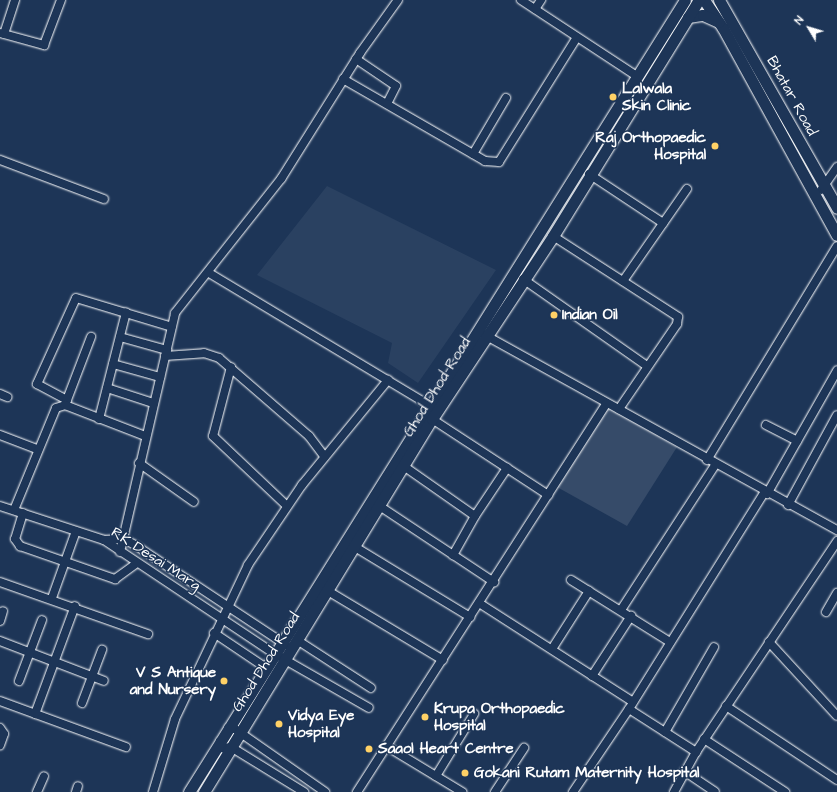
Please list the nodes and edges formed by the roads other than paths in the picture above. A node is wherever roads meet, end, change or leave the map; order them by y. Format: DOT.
graph roads {
  1 [pos="15,0"];
  2 [pos="61,0"];
  3 [pos="398,0"];
  4 [pos="521,0"];
  5 [pos="541,0"];
  6 [pos="685,0"];
  7 [pos="699,0"];
  8 [pos="704,0"];
  9 [pos="719,0"];
  10 [pos="723,5"];
  11 [pos="535,9"];
  12 [pos="688,17"];
  13 [pos="720,22"];
  14 [pos="2,34"];
  15 [pos="577,37"];
  16 [pos="356,59"];
  17 [pos="638,77"];
  18 [pos="343,79"];
  19 [pos="506,98"];
  20 [pos="387,104"];
  21 [pos="472,154"];
  22 [pos="0,160"];
  23 [pos="837,167"];
  24 [pos="588,174"];
  25 [pos="831,185"];
  26 [pos="687,189"];
  27 [pos="814,195"];
  28 [pos="104,199"];
  29 [pos="837,208"];
  30 [pos="663,223"];
  31 [pos="837,235"];
  32 [pos="553,236"];
  33 [pos="837,246"];
  34 [pos="209,272"];
  35 [pos="523,279"];
  36 [pos="623,281"];
  37 [pos="126,312"];
  38 [pos="172,327"];
  39 [pos="482,333"];
  40 [pos="91,337"];
  41 [pos="120,337"];
  42 [pos="166,353"];
  43 [pos="113,364"];
  44 [pos="647,366"];
  45 [pos="231,367"];
  46 [pos="837,371"];
  47 [pos="160,377"];
  48 [pos="388,380"];
  49 [pos="107,388"];
  50 [pos="66,403"];
  51 [pos="153,403"];
  52 [pos="607,403"];
  53 [pos="430,406"];
  54 [pos="619,409"];
  55 [pos="837,415"];
  56 [pos="99,418"];
  57 [pos="432,419"];
  58 [pos="766,425"];
  59 [pos="0,435"];
  60 [pos="145,436"];
  61 [pos="797,441"];
  62 [pos="37,449"];
  63 [pos="325,457"];
  64 [pos="707,460"];
  65 [pos="138,463"];
  66 [pos="715,465"];
  67 [pos="405,467"];
  68 [pos="507,468"];
  69 [pos="766,494"];
  70 [pos="548,495"];
  71 [pos="194,502"];
  72 [pos="788,505"];
  73 [pos="0,506"];
  74 [pos="287,506"];
  75 [pos="381,506"];
  76 [pos="14,510"];
  77 [pos="23,513"];
  78 [pos="476,516"];
  79 [pos="837,530"];
  80 [pos="76,531"];
  81 [pos="104,540"];
  82 [pos="124,540"];
  83 [pos="837,541"];
  84 [pos="355,547"];
  85 [pos="120,552"];
  86 [pos="453,555"];
  87 [pos="65,561"];
  88 [pos="137,563"];
  89 [pos="571,580"];
  90 [pos="0,582"];
  91 [pos="494,582"];
  92 [pos="328,591"];
  93 [pos="589,591"];
  94 [pos="52,598"];
  95 [pos="836,598"];
  96 [pos="479,603"];
  97 [pos="229,605"];
  98 [pos="75,606"];
  99 [pos="621,610"];
  100 [pos="3,611"];
  101 [pos="826,612"];
  102 [pos="631,616"];
  103 [pos="470,617"];
  104 [pos="221,618"];
  105 [pos="42,620"];
  106 [pos="0,621"];
  107 [pos="214,633"];
  108 [pos="148,634"];
  109 [pos="0,641"];
  110 [pos="670,642"];
  111 [pos="769,642"];
  112 [pos="291,644"];
  113 [pos="714,647"];
  114 [pos="552,649"];
  115 [pos="102,650"];
  116 [pos="30,653"];
  117 [pos="280,657"];
  118 [pos="443,660"];
  119 [pos="54,662"];
  120 [pos="266,668"];
  121 [pos="92,676"];
  122 [pos="592,676"];
  123 [pos="19,681"];
  124 [pos="104,681"];
  125 [pos="371,688"];
  126 [pos="0,701"];
  127 [pos="82,702"];
  128 [pos="631,705"];
  129 [pos="726,706"];
  130 [pos="369,708"];
  131 [pos="35,714"];
  132 [pos="474,714"];
  133 [pos="837,716"];
  134 [pos="0,728"];
  135 [pos="228,728"];
  136 [pos="664,732"];
  137 [pos="238,735"];
  138 [pos="704,739"];
  139 [pos="220,741"];
  140 [pos="0,745"];
  141 [pos="126,747"];
  142 [pos="388,747"];
  143 [pos="231,748"];
  144 [pos="524,748"];
  145 [pos="696,752"];
  146 [pos="684,771"];
  147 [pos="44,776"];
  148 [pos="436,776"];
  149 [pos="837,780"];
  150 [pos="37,792"];
  151 [pos="154,792"];
  152 [pos="189,792"];
  153 [pos="204,792"];
  154 [pos="304,792"];
  155 [pos="325,792"];
  156 [pos="357,792"];
  157 [pos="462,792"];
  158 [pos="495,792"];
  159 [pos="573,792"];
  160 [pos="674,792"];
  161 [pos="715,792"];
  162 [pos="785,792"];
  1 -- 14 [label="street"];
  2 -- 14 [label="street"];
  3 -- 16 [label="street"];
  4 -- 11 [label="street"];
  5 -- 11 [label="street"];
  6 -- 17 [label="main road"];
  7 -- 12 [label="main road, Ghod Dhod Road"];
  8 -- 13 [label="main road"];
  9 -- 10 [label="main road, Bhatar Road"];
  10 -- 25 [label="main road, Bhatar Road"];
  11 -- 15 [label="street"];
  12 -- 13 [label="main road"];
  12 -- 24 [label="main road, Ghod Dhod Road"];
  13 -- 27 [label="main road"];
  15 -- 17 [label="street"];
  15 -- 21 [label="street"];
  16 -- 18 [label="street"];
  16 -- 20 [label="street"];
  17 -- 39 [label="main road"];
  18 -- 20 [label="street"];
  18 -- 34 [label="street"];
  19 -- 21 [label="street"];
  20 -- 21 [label="street"];
  22 -- 28 [label="street"];
  23 -- 25 [label="street"];
  24 -- 30 [label="street"];
  24 -- 32 [label="main road, Ghod Dhod Road"];
  25 -- 27 [label="street"];
  25 -- 29 [label="main road, Bhatar Road"];
  26 -- 30 [label="street"];
  27 -- 31 [label="main road"];
  30 -- 36 [label="street"];
  32 -- 35 [label="main road, Ghod Dhod Road"];
  32 -- 36 [label="street"];
  33 -- 64 [label="street"];
  34 -- 38 [label="street"];
  34 -- 48 [label="street"];
  35 -- 39 [label="main road, Ghod Dhod Road"];
  35 -- 44 [label="street"];
  36 -- 44 [label="street"];
  37 -- 38 [label="street"];
  37 -- 41 [label="street"];
  37 -- 50 [label="street"];
  38 -- 42 [label="street"];
  39 -- 52 [label="street"];
  39 -- 53 [label="main road"];
  39 -- 57 [label="main road, Ghod Dhod Road"];
  40 -- 50 [label="street"];
  41 -- 42 [label="street"];
  41 -- 43 [label="street"];
  42 -- 45 [label="street"];
  42 -- 47 [label="street"];
  43 -- 47 [label="street"];
  43 -- 49 [label="street"];
  44 -- 54 [label="street"];
  45 -- 63 [label="street"];
  45 -- 74 [label="street"];
  46 -- 61 [label="street"];
  47 -- 51 [label="street"];
  48 -- 53 [label="street"];
  48 -- 63 [label="street"];
  49 -- 51 [label="street"];
  49 -- 56 [label="street"];
  50 -- 56 [label="street"];
  50 -- 62 [label="street"];
  51 -- 60 [label="street"];
  52 -- 54 [label="street"];
  52 -- 70 [label="street"];
  53 -- 112 [label="main road"];
  54 -- 64 [label="street"];
  55 -- 72 [label="street"];
  56 -- 60 [label="street"];
  57 -- 67 [label="main road, Ghod Dhod Road"];
  57 -- 68 [label="street"];
  58 -- 61 [label="street"];
  59 -- 62 [label="street"];
  60 -- 65 [label="street"];
  61 -- 69 [label="street"];
  62 -- 76 [label="street"];
  63 -- 74 [label="street"];
  64 -- 66 [label="street"];
  65 -- 71 [label="street"];
  65 -- 82 [label="street"];
  66 -- 69 [label="street"];
  66 -- 99 [label="street"];
  67 -- 75 [label="main road, Ghod Dhod Road"];
  67 -- 78 [label="street"];
  68 -- 70 [label="street"];
  68 -- 78 [label="street"];
  69 -- 72 [label="street"];
  69 -- 110 [label="street"];
  70 -- 91 [label="street"];
  72 -- 79 [label="street"];
  73 -- 76 [label="street, RK Desai Marg"];
  74 -- 97 [label="street"];
  75 -- 84 [label="main road, Ghod Dhod Road"];
  75 -- 86 [label="street"];
  76 -- 77 [label="street, RK Desai Marg"];
  77 -- 80 [label="street, RK Desai Marg"];
  77 -- 87 [label="street"];
  78 -- 86 [label="street"];
  80 -- 81 [label="street, RK Desai Marg"];
  80 -- 87 [label="street"];
  81 -- 82 [label="street"];
  81 -- 85 [label="street, RK Desai Marg"];
  82 -- 85 [label="street"];
  82 -- 97 [label="street"];
  83 -- 111 [label="street"];
  84 -- 92 [label="main road, Ghod Dhod Road"];
  84 -- 103 [label="street"];
  85 -- 88 [label="street, RK Desai Marg"];
  86 -- 91 [label="street"];
  87 -- 88 [label="street"];
  87 -- 94 [label="street"];
  88 -- 104 [label="street, RK Desai Marg"];
  89 -- 93 [label="street"];
  90 -- 94 [label="street"];
  91 -- 96 [label="street"];
  92 -- 112 [label="main road, Ghod Dhod Road"];
  92 -- 118 [label="street"];
  93 -- 99 [label="street"];
  93 -- 114 [label="street"];
  94 -- 98 [label="street"];
  95 -- 101 [label="street"];
  96 -- 103 [label="street"];
  96 -- 114 [label="street"];
  97 -- 104 [label="street"];
  97 -- 112 [label="street"];
  98 -- 108 [label="street"];
  98 -- 119 [label="street"];
  99 -- 102 [label="street"];
  100 -- 106 [label="street"];
  102 -- 110 [label="street"];
  102 -- 122 [label="street"];
  103 -- 118 [label="street"];
  104 -- 107 [label="street"];
  104 -- 117 [label="street, RK Desai Marg"];
  105 -- 116 [label="street"];
  107 -- 120 [label="street"];
  107 -- 151 [label="street"];
  109 -- 116 [label="street"];
  110 -- 128 [label="street"];
  111 -- 129 [label="street"];
  111 -- 133 [label="street"];
  112 -- 117 [label="main road"];
  112 -- 125 [label="street"];
  113 -- 136 [label="street"];
  114 -- 122 [label="street"];
  115 -- 121 [label="street"];
  116 -- 119 [label="street"];
  116 -- 123 [label="street"];
  117 -- 120 [label="main road"];
  117 -- 130 [label="street, RK Desai Marg"];
  117 -- 137 [label="main road, Ghod Dhod Road"];
  118 -- 142 [label="street"];
  119 -- 121 [label="street"];
  119 -- 131 [label="street"];
  120 -- 135 [label="main road"];
  121 -- 124 [label="street"];
  121 -- 127 [label="street"];
  122 -- 128 [label="street"];
  126 -- 131 [label="street"];
  128 -- 136 [label="street"];
  128 -- 159 [label="street"];
  129 -- 138 [label="street"];
  129 -- 149 [label="street"];
  131 -- 141 [label="street"];
  132 -- 148 [label="street"];
  134 -- 140 [label="street"];
  135 -- 137 [label="street"];
  135 -- 139 [label="main road"];
  136 -- 145 [label="street"];
  137 -- 143 [label="main road, Ghod Dhod Road"];
  137 -- 155 [label="street"];
  138 -- 145 [label="street"];
  138 -- 162 [label="street"];
  139 -- 143 [label="street"];
  139 -- 152 [label="main road"];
  142 -- 148 [label="street"];
  142 -- 156 [label="street"];
  143 -- 153 [label="main road, Ghod Dhod Road"];
  143 -- 154 [label="street"];
  144 -- 158 [label="street"];
  145 -- 146 [label="street"];
  146 -- 160 [label="street"];
  146 -- 161 [label="street"];
  147 -- 150 [label="street"];
  148 -- 157 [label="street"];
}
